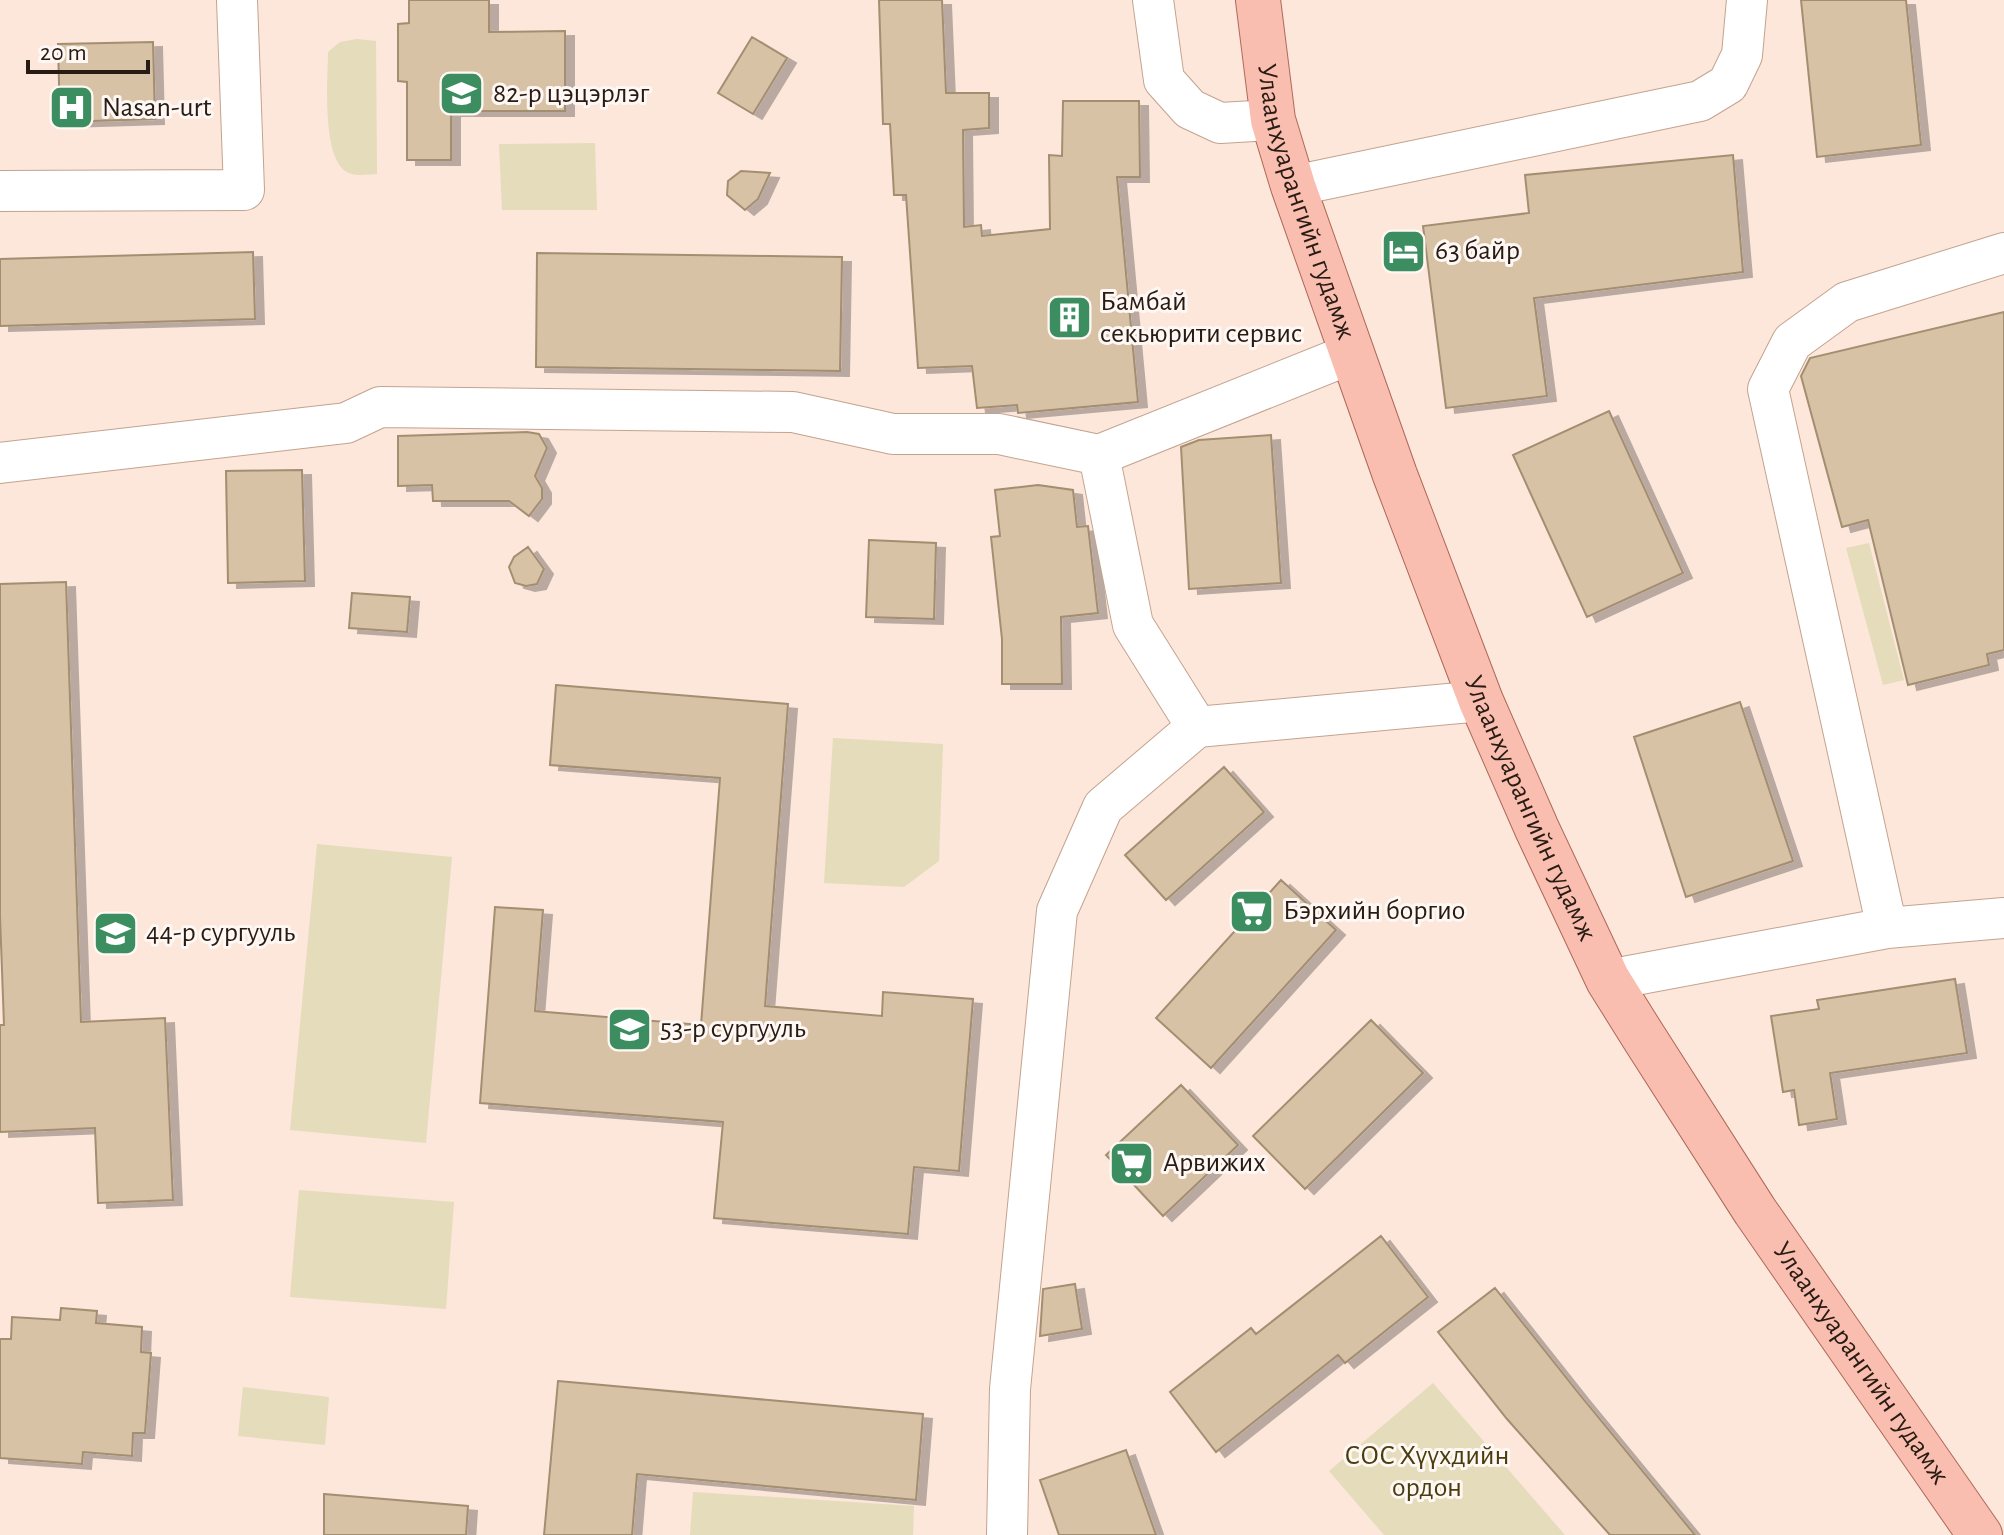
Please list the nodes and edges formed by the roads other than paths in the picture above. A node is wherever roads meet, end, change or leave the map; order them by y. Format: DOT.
graph roads {
  1 [pos="237,0"];
  2 [pos="1153,0"];
  3 [pos="1258,0"];
  4 [pos="1747,0"];
  5 [pos="1273,120"];
  6 [pos="1293,186"];
  7 [pos="0,191"];
  8 [pos="2004,253"];
  9 [pos="1353,353"];
  10 [pos="1099,455"];
  11 [pos="0,463"];
  12 [pos="1481,701"];
  13 [pos="1197,727"];
  14 [pos="2004,918"];
  15 [pos="1887,928"];
  16 [pos="1608,980"];
  17 [pos="1007,1535"];
  18 [pos="1980,1535"];
  1 -- 7 [label="street"];
  2 -- 5 [label="street"];
  3 -- 5 [label="main road, Улаанхуарангийн гудамж"];
  4 -- 6 [label="street"];
  5 -- 6 [label="main road, Улаанхуарангийн гудамж"];
  6 -- 9 [label="main road, Улаанхуарангийн гудамж"];
  8 -- 15 [label="street"];
  9 -- 10 [label="street"];
  9 -- 12 [label="main road, Улаанхуарангийн гудамж"];
  10 -- 11 [label="street"];
  10 -- 13 [label="street"];
  12 -- 13 [label="street"];
  12 -- 16 [label="main road, Улаанхуарангийн гудамж"];
  13 -- 17 [label="street"];
  14 -- 15 [label="street"];
  15 -- 16 [label="street"];
  16 -- 18 [label="main road, Улаанхуарангийн гудамж"];
}
